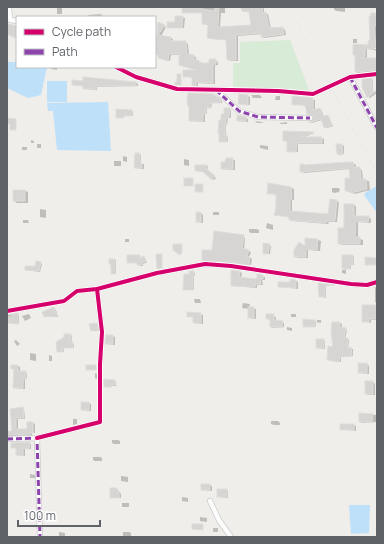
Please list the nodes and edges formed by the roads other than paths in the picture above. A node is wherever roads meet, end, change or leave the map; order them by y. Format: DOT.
graph roads {
  1 [pos="9,7"];
  2 [pos="8,20"];
  3 [pos="118,68"];
  4 [pos="377,74"];
  5 [pos="350,77"];
  6 [pos="216,90"];
  7 [pos="310,118"];
  8 [pos="377,128"];
  9 [pos="377,282"];
  10 [pos="97,289"];
  11 [pos="7,311"];
  12 [pos="37,438"];
  13 [pos="7,439"];
  14 [pos="210,501"];
  15 [pos="40,537"];
  16 [pos="231,537"];
  1 -- 2 [label="street"];
  3 -- 6 [label="street"];
  4 -- 5 [label="street"];
  5 -- 6 [label="street"];
  5 -- 8 [label="street"];
  6 -- 7 [label="street"];
  9 -- 10 [label="street"];
  10 -- 11 [label="street"];
  10 -- 12 [label="street"];
  12 -- 13 [label="street"];
  12 -- 15 [label="street"];
  14 -- 16 [label="street"];
}
